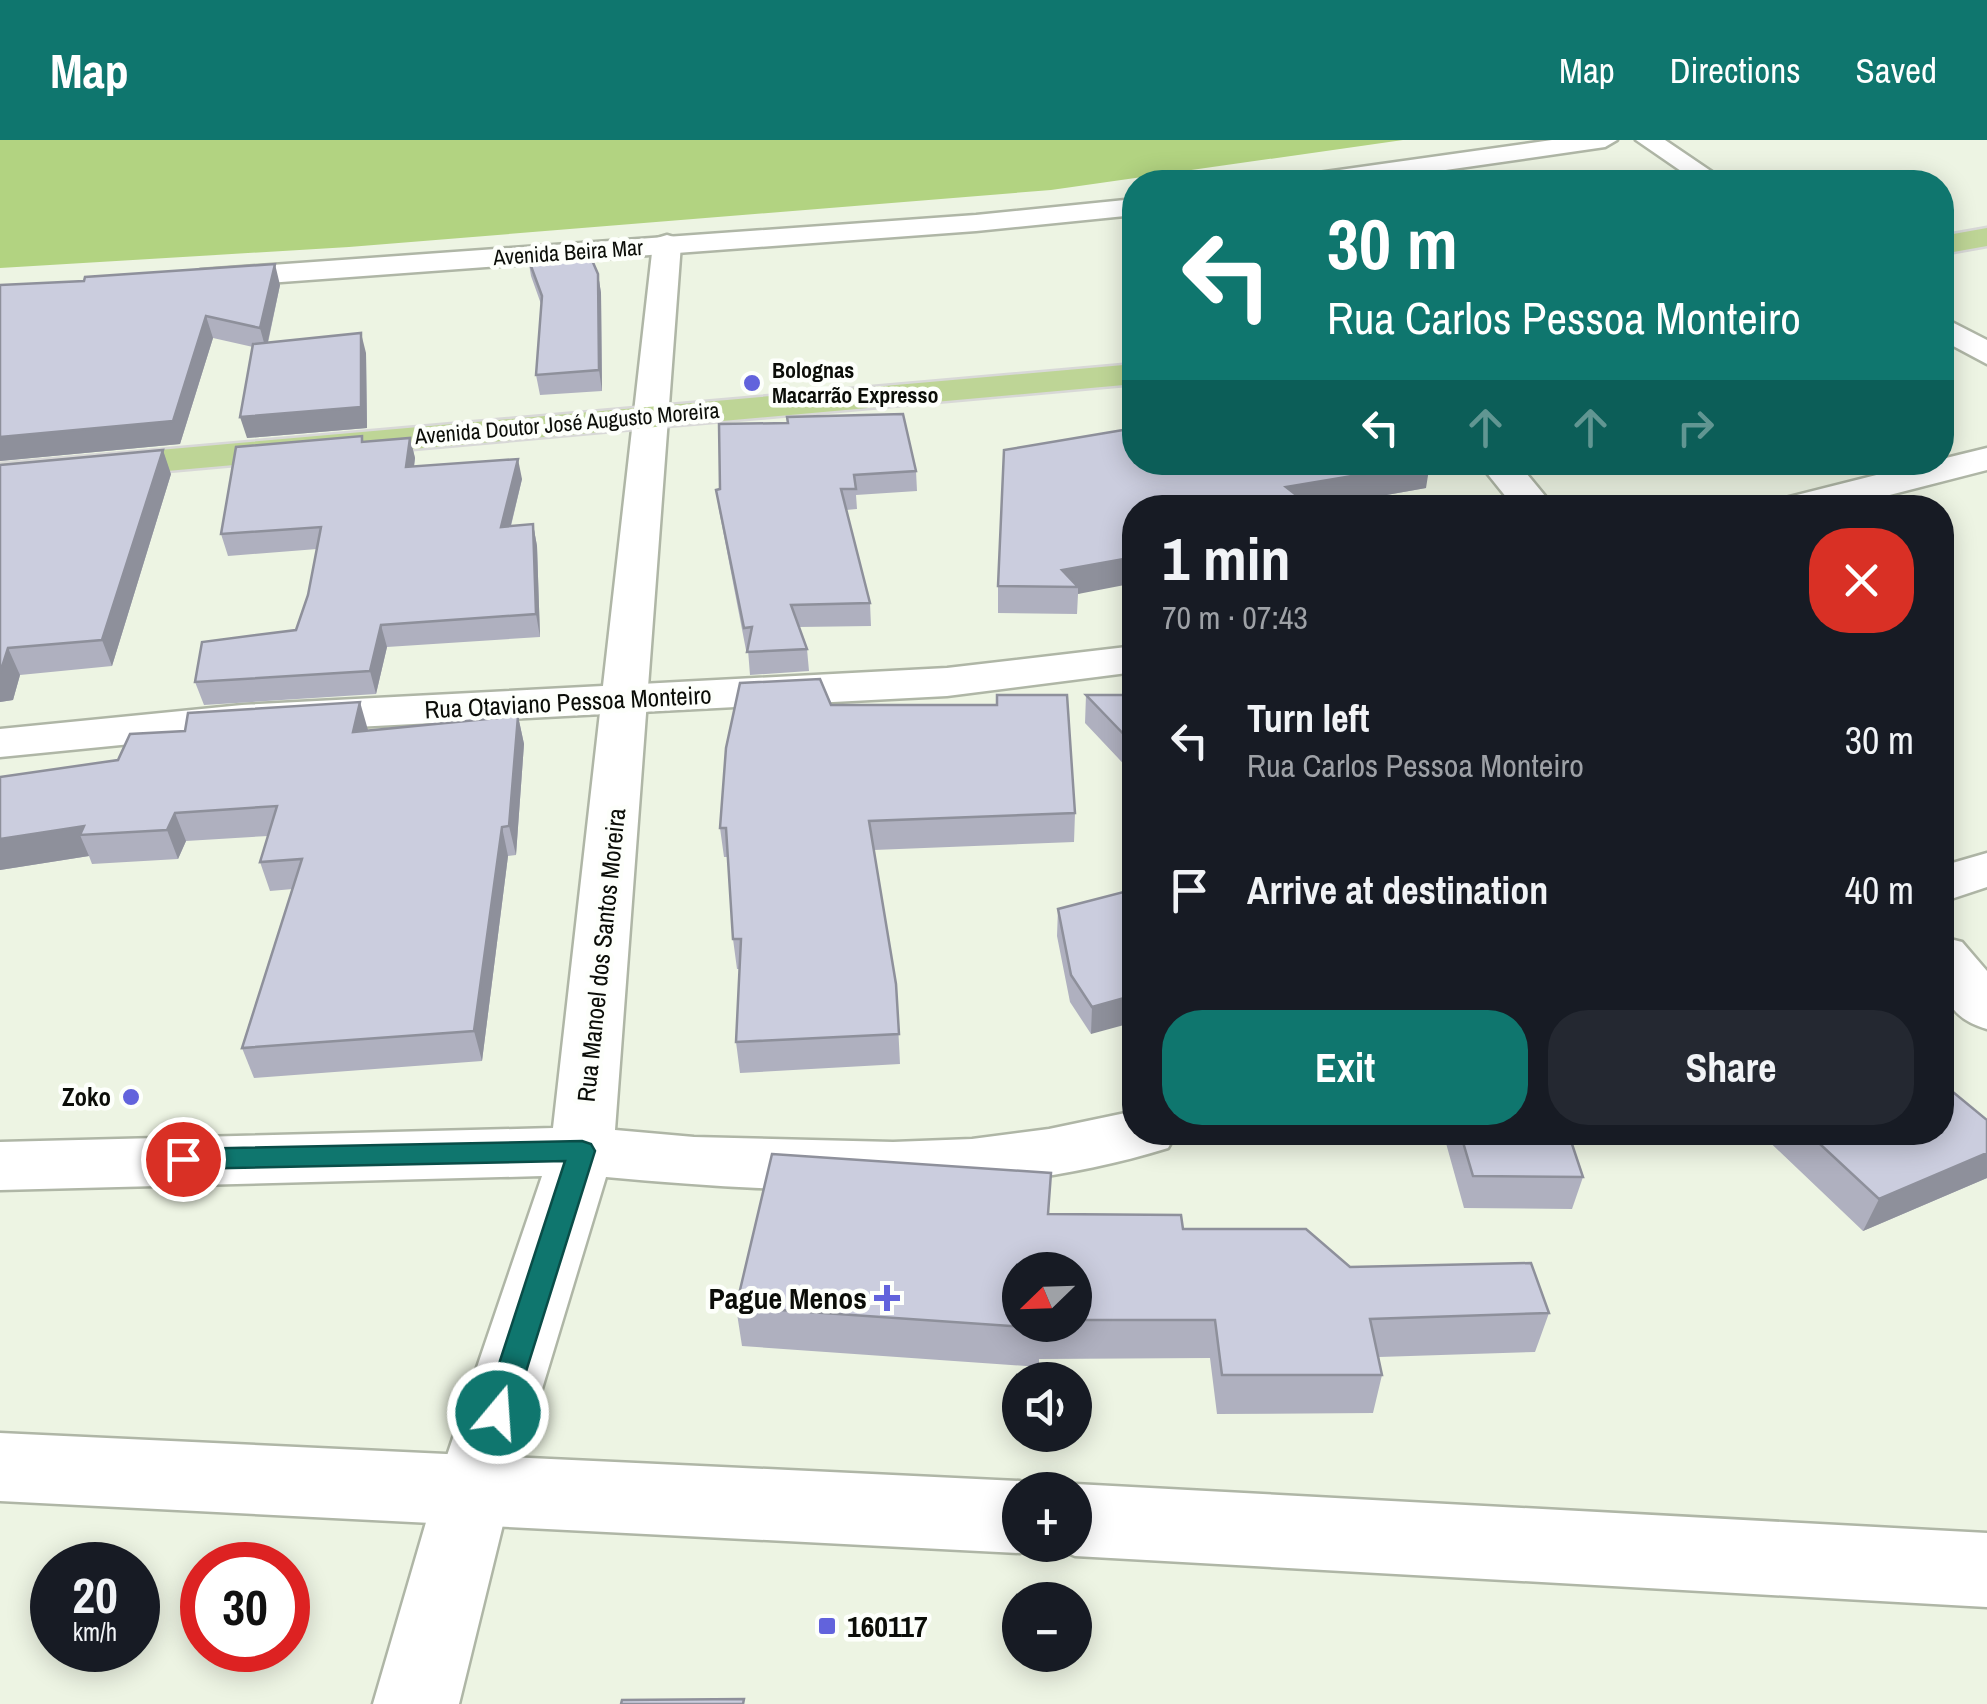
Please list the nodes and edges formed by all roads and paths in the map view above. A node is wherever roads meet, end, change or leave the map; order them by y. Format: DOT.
graph roads {
  1 [pos="1604,140"];
  2 [pos="1648,140"];
  3 [pos="1395,170"];
  4 [pos="1695,170"];
  5 [pos="1122,208"];
  6 [pos="1987,236"];
  7 [pos="1954,243"];
  8 [pos="668,244"];
  9 [pos="165,281"];
  10 [pos="1954,333"];
  11 [pos="1987,354"];
  12 [pos="1122,375"];
  13 [pos="652,415"];
  14 [pos="1987,458"];
  15 [pos="1954,466"];
  16 [pos="0,474"];
  17 [pos="1507,475"];
  18 [pos="1920,475"];
  19 [pos="1525,495"];
  20 [pos="1842,495"];
  21 [pos="1122,661"];
  22 [pos="626,698"];
  23 [pos="0,743"];
  24 [pos="1987,869"];
  25 [pos="1954,881"];
  26 [pos="1954,970"];
  27 [pos="1987,1009"];
  28 [pos="1122,1137"];
  29 [pos="582,1151"];
  30 [pos="0,1166"];
  31 [pos="0,1467"];
  32 [pos="474,1488"];
  33 [pos="1002,1516"];
  34 [pos="1092,1521"];
  35 [pos="1987,1570"];
  36 [pos="416,1704"];
  1 -- 3 [label="street"];
  2 -- 4 [label="street"];
  5 -- 8 [label="street, Avenida Beira Mar"];
  6 -- 7 [label="main road"];
  8 -- 9 [label="street, Avenida Beira Mar"];
  8 -- 13 [label="street, Rua Manoel dos Santos Moreira"];
  10 -- 11 [label="street"];
  12 -- 13 [label="main road, Avenida Doutor José Augusto Moreira"];
  13 -- 16 [label="main road, Avenida Doutor José Augusto Moreira"];
  13 -- 22 [label="street, Rua Manoel dos Santos Moreira"];
  14 -- 15 [label="street"];
  17 -- 19 [label="street"];
  18 -- 20 [label="street"];
  21 -- 22 [label="street, Rua Otaviano Pessoa Monteiro"];
  22 -- 23 [label="street, Rua Otaviano Pessoa Monteiro"];
  22 -- 29 [label="street, Rua Manoel dos Santos Moreira"];
  24 -- 25 [label="street"];
  26 -- 27 [label="street"];
  28 -- 29 [label="street"];
  29 -- 30 [label="street"];
  29 -- 32 [label="street, Rua Manoel dos Santos Moreira"];
  31 -- 32 [label="street"];
  32 -- 33 [label="street"];
  32 -- 36 [label="street, Rua Manoel dos Santos Moreira"];
  34 -- 35 [label="street"];
}
